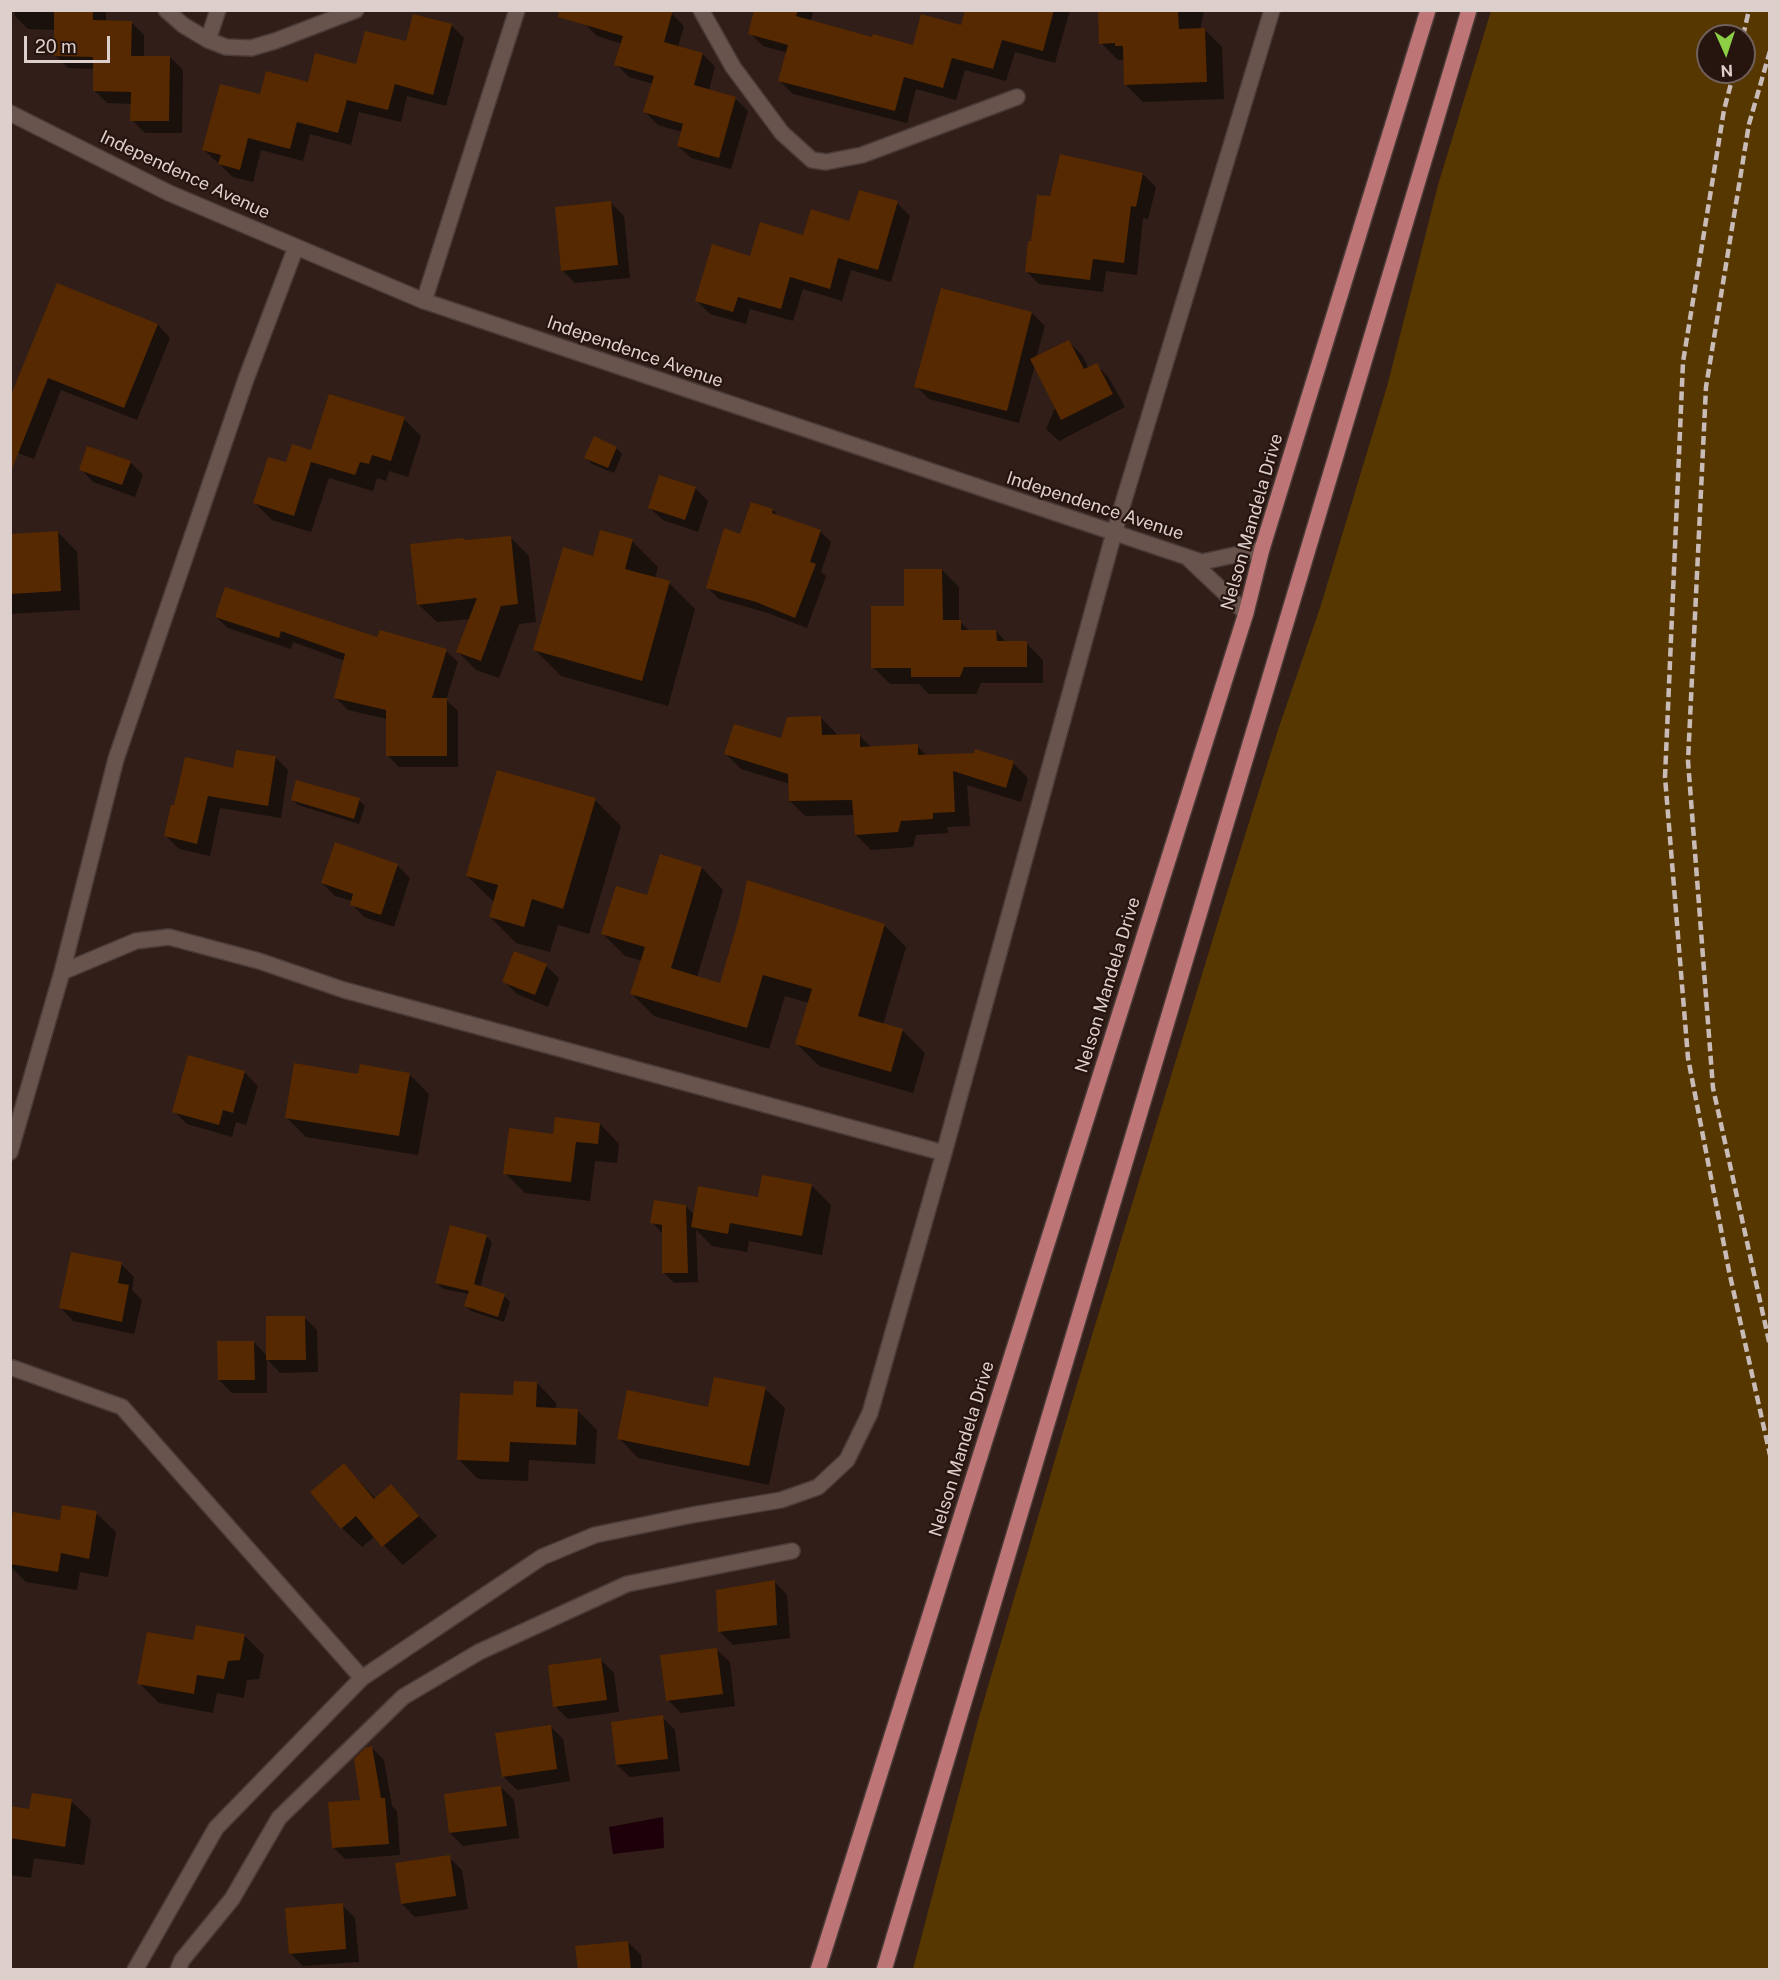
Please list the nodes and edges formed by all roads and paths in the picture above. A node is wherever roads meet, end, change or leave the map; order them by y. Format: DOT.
graph roads {
  1 [pos="166,10"];
  2 [pos="218,10"];
  3 [pos="356,10"];
  4 [pos="517,10"];
  5 [pos="700,10"];
  6 [pos="1272,10"];
  7 [pos="1428,10"];
  8 [pos="1469,10"];
  9 [pos="208,40"];
  10 [pos="1017,98"];
  11 [pos="10,113"];
  12 [pos="296,247"];
  13 [pos="424,302"];
  14 [pos="1114,533"];
  15 [pos="1262,549"];
  16 [pos="1187,557"];
  17 [pos="1246,613"];
  18 [pos="62,972"];
  19 [pos="10,1152"];
  20 [pos="944,1153"];
  21 [pos="13,1368"];
  22 [pos="792,1551"];
  23 [pos="362,1678"];
  24 [pos="135,1970"];
  25 [pos="178,1970"];
  26 [pos="818,1970"];
  27 [pos="884,1970"];
  1 -- 9 [label="street"];
  2 -- 9 [label="street"];
  3 -- 9 [label="street"];
  4 -- 13 [label="street"];
  5 -- 10 [label="street"];
  6 -- 14 [label="street"];
  7 -- 15 [label="main road, Nelson Mandela Drive"];
  8 -- 27 [label="main road"];
  11 -- 12 [label="street, Independence Avenue"];
  12 -- 13 [label="street, Independence Avenue"];
  12 -- 18 [label="street"];
  13 -- 14 [label="street, Independence Avenue"];
  14 -- 16 [label="street, Independence Avenue"];
  14 -- 20 [label="street"];
  15 -- 16 [label="street"];
  15 -- 17 [label="main road, Nelson Mandela Drive"];
  16 -- 17 [label="street, Independence Avenue"];
  17 -- 26 [label="main road, Nelson Mandela Drive"];
  18 -- 19 [label="street"];
  18 -- 20 [label="street"];
  20 -- 23 [label="street"];
  21 -- 23 [label="street"];
  22 -- 25 [label="street"];
  23 -- 24 [label="street"];
}
